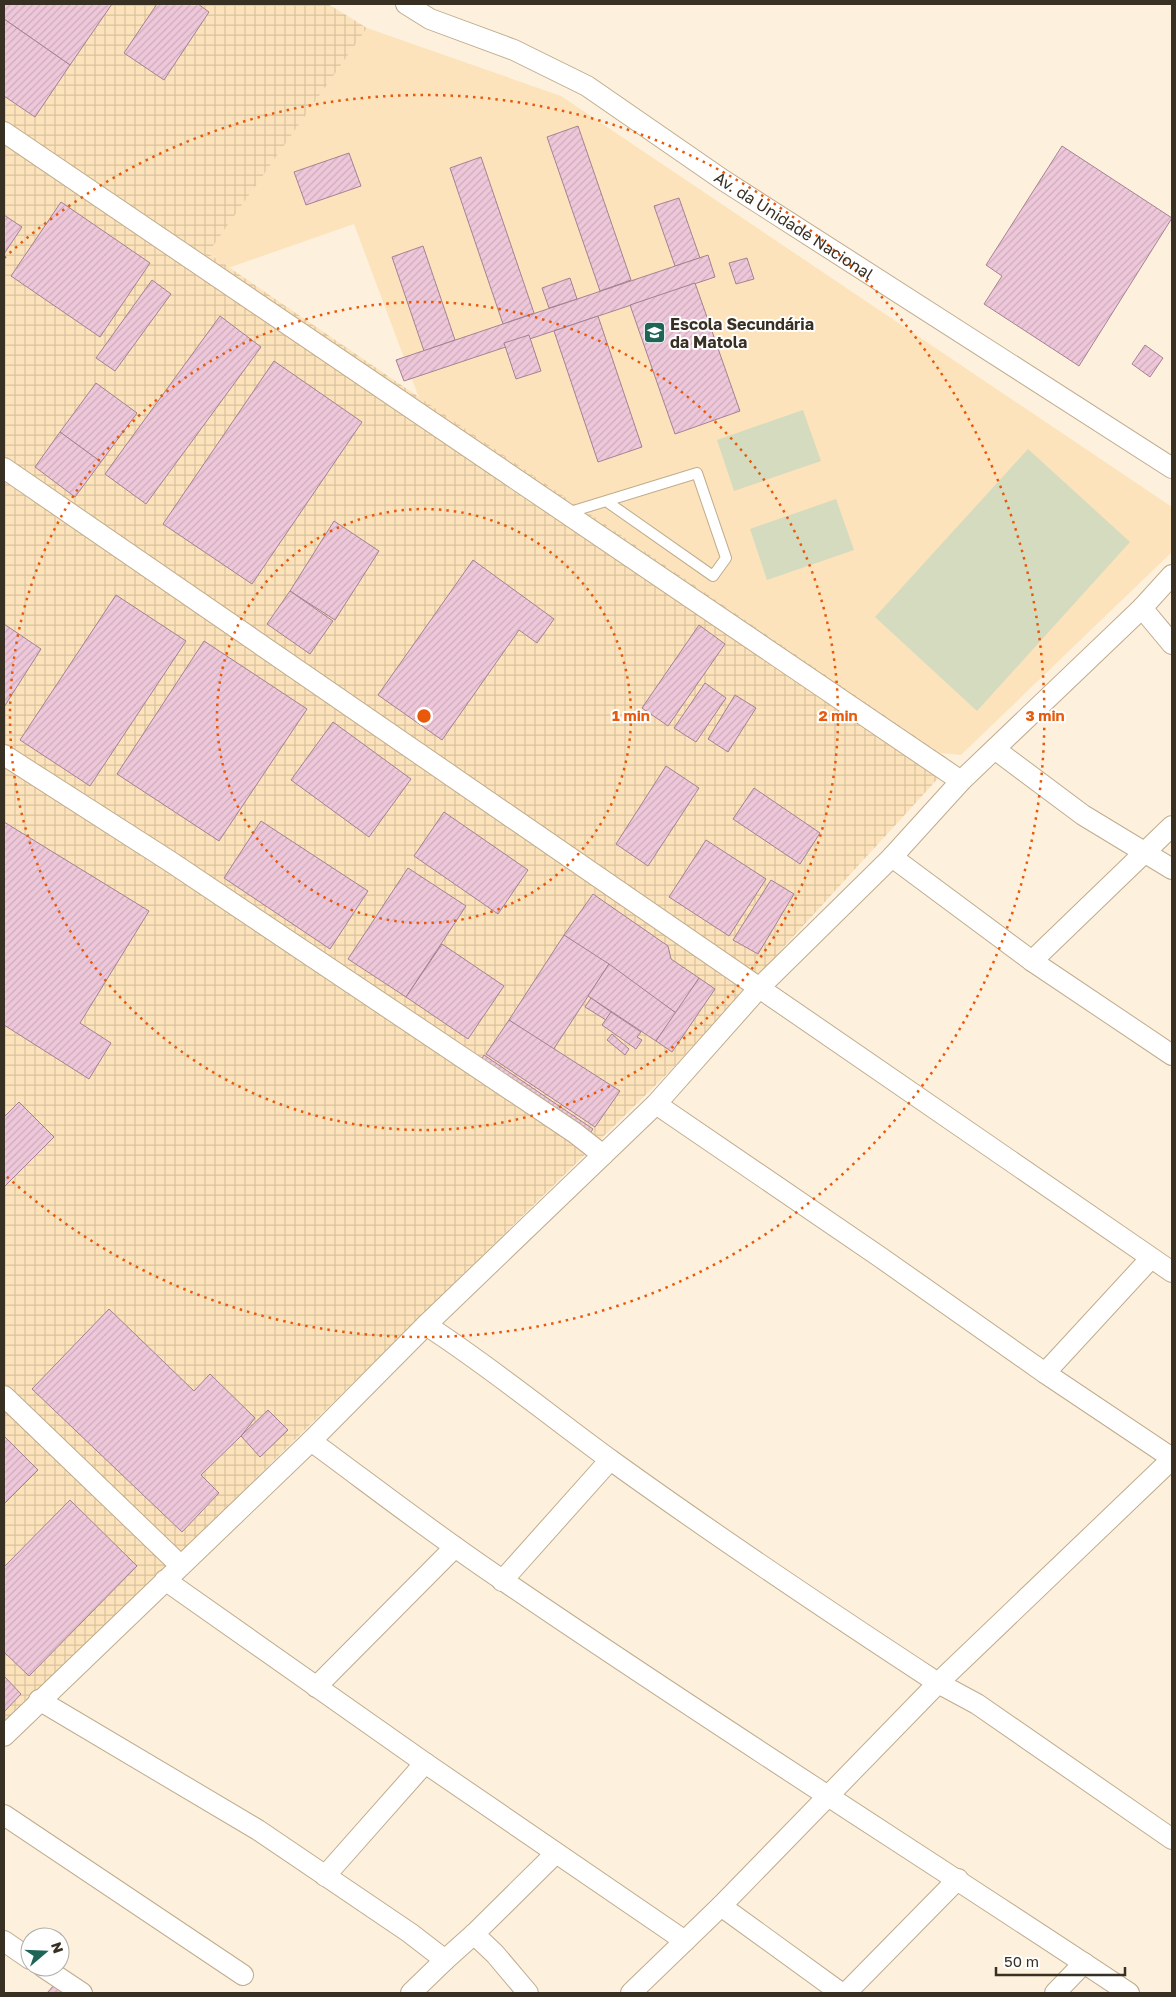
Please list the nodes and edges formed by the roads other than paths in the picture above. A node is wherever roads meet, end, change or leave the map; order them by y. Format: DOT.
graph roads {
  1 [pos="406,4"];
  2 [pos="4,132"];
  3 [pos="4,468"];
  4 [pos="1172,468"];
  5 [pos="606,501"];
  6 [pos="566,513"];
  7 [pos="1172,575"];
  8 [pos="1142,608"];
  9 [pos="1172,644"];
  10 [pos="996,750"];
  11 [pos="4,755"];
  12 [pos="961,782"];
  13 [pos="1172,826"];
  14 [pos="1146,853"];
  15 [pos="892,857"];
  16 [pos="1172,869"];
  17 [pos="1032,961"];
  18 [pos="760,987"];
  19 [pos="1172,1055"];
  20 [pos="656,1104"];
  21 [pos="603,1155"];
  22 [pos="1151,1258"];
  23 [pos="1172,1272"];
  24 [pos="426,1325"];
  25 [pos="1044,1373"];
  26 [pos="4,1396"];
  27 [pos="312,1441"];
  28 [pos="1172,1458"];
  29 [pos="610,1460"];
  30 [pos="455,1547"];
  31 [pos="180,1566"];
  32 [pos="165,1580"];
  33 [pos="502,1580"];
  34 [pos="938,1683"];
  35 [pos="316,1687"];
  36 [pos="38,1700"];
  37 [pos="4,1736"];
  38 [pos="425,1763"];
  39 [pos="826,1797"];
  40 [pos="4,1815"];
  41 [pos="1172,1840"];
  42 [pos="555,1854"];
  43 [pos="325,1876"];
  44 [pos="958,1879"];
  45 [pos="721,1906"];
  46 [pos="474,1934"];
  47 [pos="4,1941"];
  48 [pos="685,1941"];
  49 [pos="20,1952"];
  50 [pos="445,1960"];
  51 [pos="1084,1963"];
  52 [pos="243,1975"];
  53 [pos="57,1977"];
  54 [pos="82,1993"];
  55 [pos="412,1993"];
  56 [pos="528,1993"];
  57 [pos="631,1993"];
  58 [pos="840,1993"];
  59 [pos="846,1993"];
  60 [pos="1055,1993"];
  61 [pos="1129,1993"];
  1 -- 4 [label="street, Av. da Unidade Nacional"];
  2 -- 6 [label="street"];
  3 -- 18 [label="street"];
  5 -- 5 [label="lane"];
  5 -- 6 [label="lane"];
  6 -- 12 [label="street"];
  7 -- 8 [label="street"];
  8 -- 9 [label="street"];
  8 -- 10 [label="street"];
  10 -- 12 [label="street"];
  10 -- 14 [label="street"];
  11 -- 21 [label="street"];
  12 -- 15 [label="street"];
  13 -- 14 [label="street"];
  14 -- 16 [label="street"];
  14 -- 17 [label="street"];
  15 -- 17 [label="street"];
  15 -- 18 [label="street"];
  17 -- 19 [label="street"];
  18 -- 20 [label="street"];
  18 -- 22 [label="street"];
  20 -- 21 [label="street"];
  20 -- 25 [label="street"];
  21 -- 24 [label="street"];
  22 -- 23 [label="street"];
  22 -- 25 [label="street"];
  24 -- 27 [label="street"];
  24 -- 29 [label="street"];
  25 -- 28 [label="street"];
  26 -- 31 [label="street"];
  27 -- 30 [label="street"];
  27 -- 31 [label="street"];
  28 -- 34 [label="street"];
  29 -- 33 [label="street"];
  29 -- 34 [label="street"];
  30 -- 33 [label="street"];
  30 -- 35 [label="street"];
  31 -- 32 [label="street"];
  32 -- 35 [label="street"];
  32 -- 36 [label="street"];
  33 -- 39 [label="street"];
  34 -- 39 [label="street"];
  34 -- 41 [label="street"];
  35 -- 38 [label="street"];
  36 -- 37 [label="street"];
  36 -- 43 [label="street"];
  38 -- 42 [label="street"];
  38 -- 43 [label="street"];
  39 -- 44 [label="street"];
  39 -- 45 [label="street"];
  40 -- 52 [label="street"];
  42 -- 46 [label="street"];
  42 -- 48 [label="street"];
  43 -- 50 [label="street"];
  44 -- 51 [label="street"];
  44 -- 59 [label="street"];
  45 -- 48 [label="street"];
  45 -- 58 [label="street"];
  46 -- 50 [label="street"];
  46 -- 56 [label="street"];
  47 -- 49 [label="street"];
  48 -- 57 [label="street"];
  50 -- 55 [label="street"];
  51 -- 60 [label="street"];
  51 -- 61 [label="street"];
  53 -- 54 [label="street"];
}
